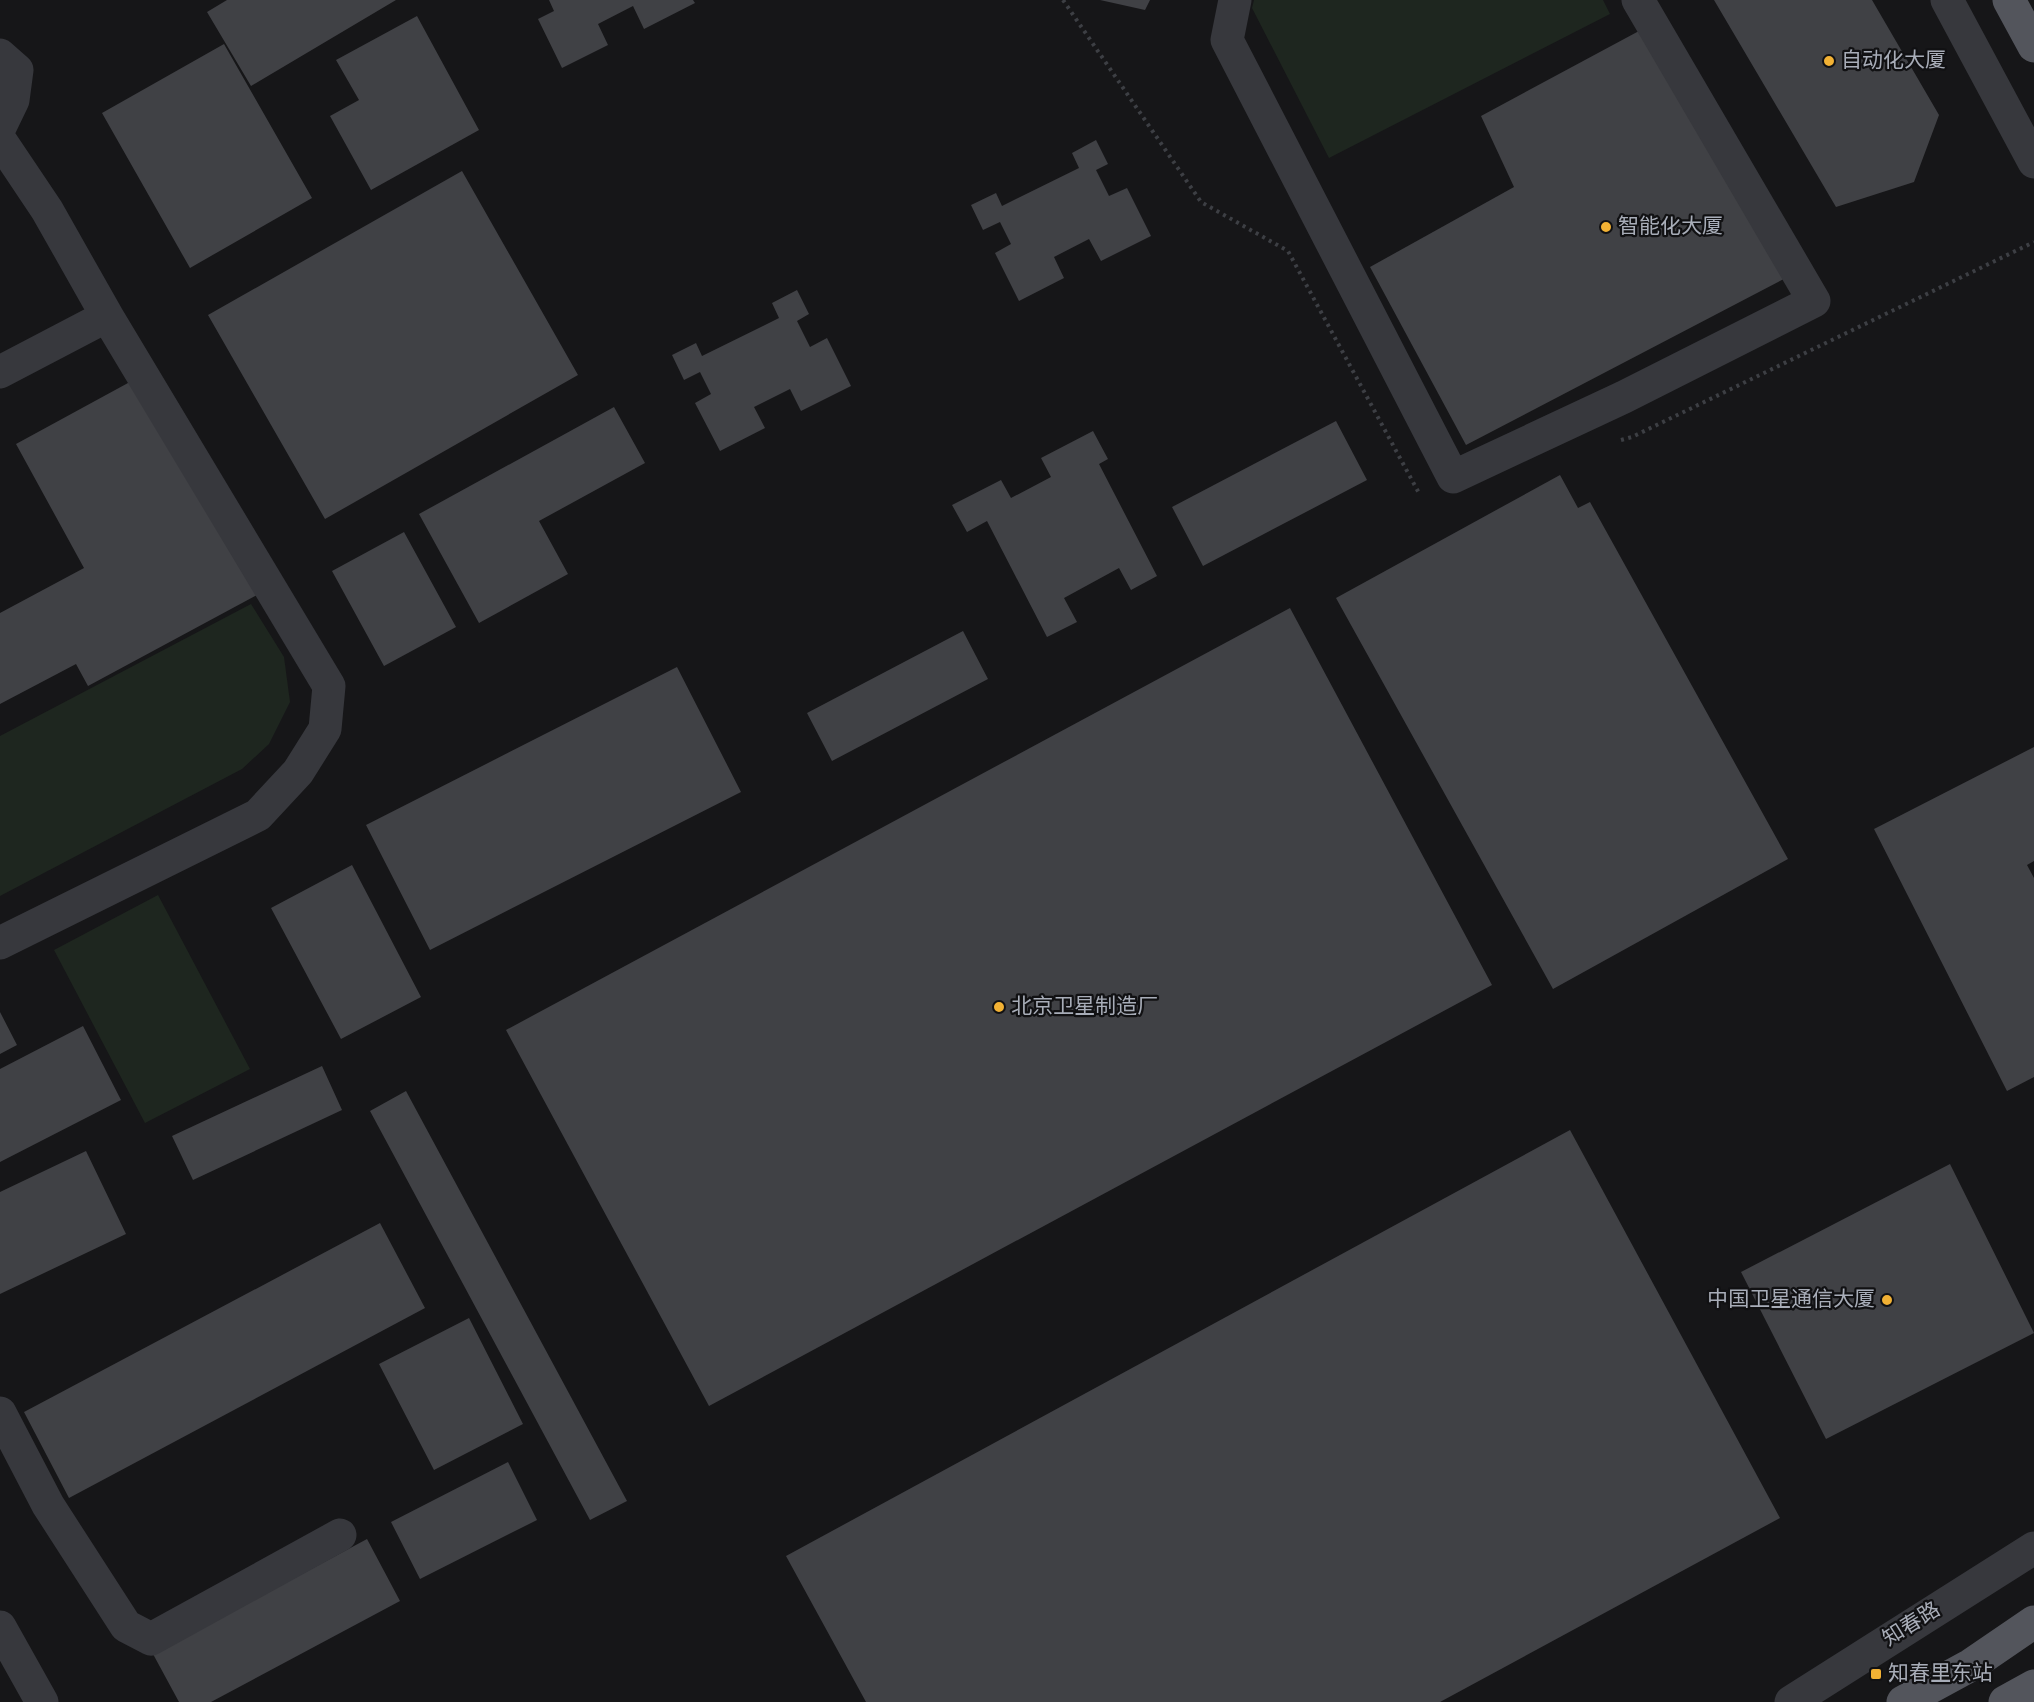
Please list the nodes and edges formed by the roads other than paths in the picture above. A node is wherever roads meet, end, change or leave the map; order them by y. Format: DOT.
graph roads {
  1 [pos="1235,0"];
  2 [pos="1638,0"];
  3 [pos="1947,0"];
  4 [pos="2009,0"];
  5 [pos="2034,46"];
  6 [pos="0,55"];
  7 [pos="0,127"];
  8 [pos="0,140"];
  9 [pos="2034,162"];
  10 [pos="107,316"];
  11 [pos="0,372"];
  12 [pos="0,943"];
  13 [pos="0,1413"];
  14 [pos="340,1535"];
  15 [pos="2034,1548"];
  16 [pos="2034,1622"];
  17 [pos="0,1627"];
  18 [pos="2034,1686"];
  19 [pos="42,1702"];
  20 [pos="1791,1702"];
  21 [pos="1903,1702"];
  22 [pos="2005,1702"];
  1 -- 2 [label="street"];
  3 -- 9 [label="street"];
  4 -- 5 [label="main road"];
  6 -- 7 [label="street"];
  8 -- 10 [label="street"];
  10 -- 11 [label="street"];
  10 -- 12 [label="street"];
  13 -- 14 [label="street"];
  15 -- 20 [label="street, 知春路"];
  16 -- 21 [label="main road"];
  17 -- 19 [label="street"];
  18 -- 22 [label="main road"];
}
